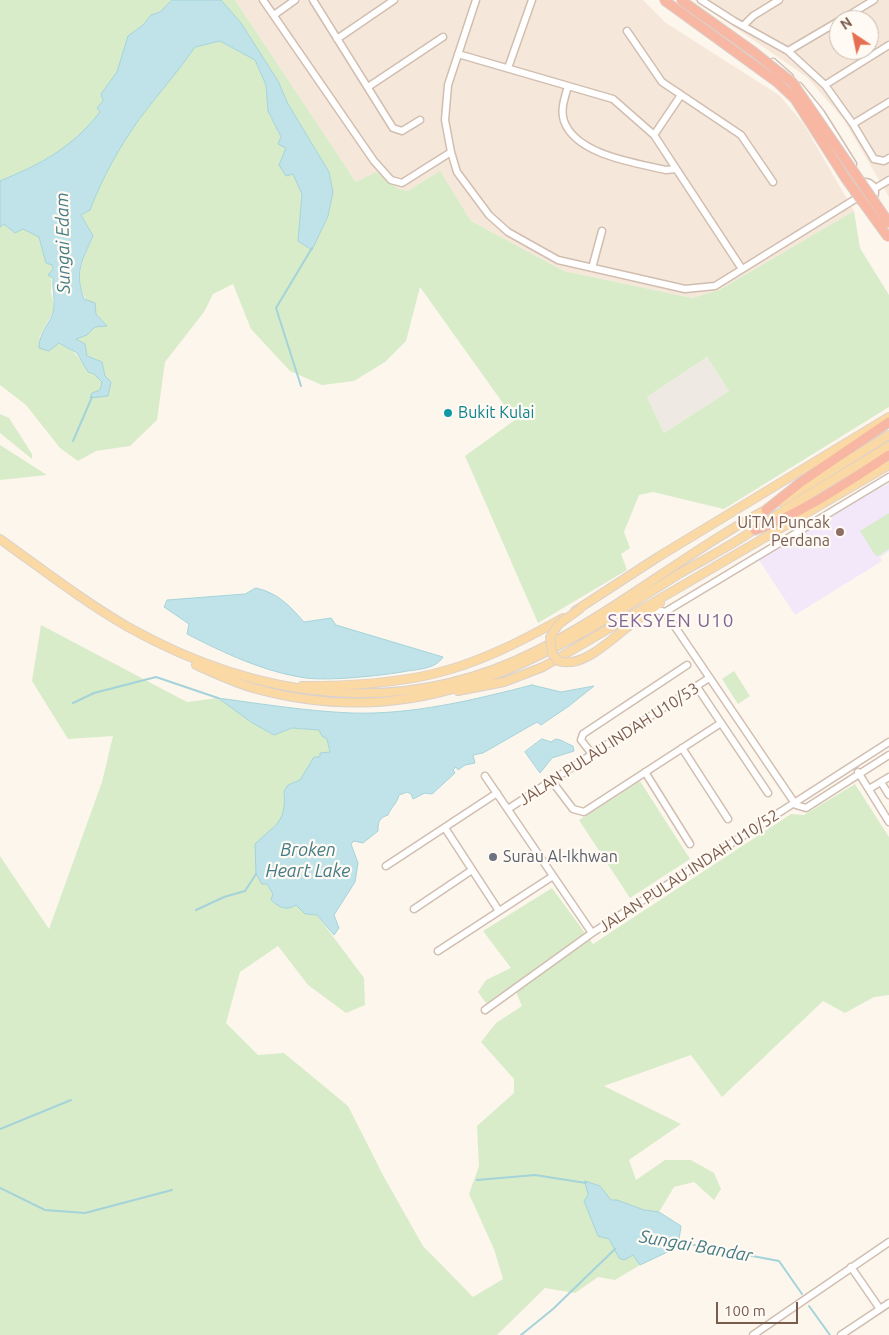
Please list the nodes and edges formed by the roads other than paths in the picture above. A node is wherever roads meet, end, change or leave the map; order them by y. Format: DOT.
graph roads {
  1 [pos="263,0"];
  2 [pos="295,0"];
  3 [pos="313,0"];
  4 [pos="394,0"];
  5 [pos="476,0"];
  6 [pos="532,0"];
  7 [pos="666,0"];
  8 [pos="681,0"];
  9 [pos="687,0"];
  10 [pos="701,0"];
  11 [pos="779,0"];
  12 [pos="874,0"];
  13 [pos="857,10"];
  14 [pos="274,15"];
  15 [pos="744,25"];
  16 [pos="829,27"];
  17 [pos="627,31"];
  18 [pos="443,36"];
  19 [pos="337,39"];
  20 [pos="889,45"];
  21 [pos="788,51"];
  22 [pos="458,54"];
  23 [pos="508,68"];
  24 [pos="825,85"];
  25 [pos="568,86"];
  26 [pos="368,88"];
  27 [pos="682,95"];
  28 [pos="889,102"];
  29 [pos="420,120"];
  30 [pos="853,124"];
  31 [pos="654,135"];
  32 [pos="451,152"];
  33 [pos="889,158"];
  34 [pos="676,169"];
  35 [pos="889,180"];
  36 [pos="772,182"];
  37 [pos="864,183"];
  38 [pos="857,188"];
  39 [pos="874,189"];
  40 [pos="858,198"];
  41 [pos="873,198"];
  42 [pos="865,202"];
  43 [pos="889,223"];
  44 [pos="602,231"];
  45 [pos="889,240"];
  46 [pos="592,268"];
  47 [pos="742,269"];
  48 [pos="889,416"];
  49 [pos="889,422"];
  50 [pos="889,434"];
  51 [pos="889,446"];
  52 [pos="889,455"];
  53 [pos="889,465"];
  54 [pos="889,477"];
  55 [pos="766,510"];
  56 [pos="755,530"];
  57 [pos="0,539"];
  58 [pos="697,578"];
  59 [pos="581,608"];
  60 [pos="653,608"];
  61 [pos="665,612"];
  62 [pos="127,626"];
  63 [pos="687,665"];
  64 [pos="710,678"];
  65 [pos="283,687"];
  66 [pos="697,687"];
  67 [pos="448,691"];
  68 [pos="721,723"];
  69 [pos="889,742"];
  70 [pos="682,748"];
  71 [pos="592,754"];
  72 [pos="889,755"];
  73 [pos="854,765"];
  74 [pos="645,772"];
  75 [pos="859,774"];
  76 [pos="485,776"];
  77 [pos="889,777"];
  78 [pos="551,780"];
  79 [pos="881,782"];
  80 [pos="869,789"];
  81 [pos="497,793"];
  82 [pos="768,793"];
  83 [pos="889,795"];
  84 [pos="794,803"];
  85 [pos="508,808"];
  86 [pos="728,819"];
  87 [pos="889,822"];
  88 [pos="444,828"];
  89 [pos="690,844"];
  90 [pos="386,866"];
  91 [pos="472,870"];
  92 [pos="553,876"];
  93 [pos="414,909"];
  94 [pos="499,911"];
  95 [pos="592,933"];
  96 [pos="438,951"];
  97 [pos="485,1010"];
  98 [pos="889,1242"];
  99 [pos="851,1267"];
  100 [pos="889,1303"];
  101 [pos="880,1310"];
  102 [pos="752,1335"];
  103 [pos="841,1335"];
  1 -- 14 [label="street"];
  2 -- 14 [label="street"];
  3 -- 19 [label="street"];
  4 -- 19 [label="street"];
  5 -- 22 [label="street"];
  6 -- 23 [label="street"];
  7 -- 38 [label="street"];
  7 -- 45 [label="highway, bridge"];
  8 -- 43 [label="highway, bridge"];
  9 -- 37 [label="street"];
  10 -- 15 [label="street"];
  11 -- 15 [label="street"];
  12 -- 13 [label="street"];
  14 -- 32 [label="street"];
  15 -- 21 [label="street"];
  16 -- 21 [label="street"];
  17 -- 27 [label="street"];
  18 -- 26 [label="street"];
  19 -- 26 [label="street"];
  20 -- 24 [label="street"];
  21 -- 24 [label="street"];
  22 -- 23 [label="street"];
  22 -- 32 [label="street"];
  23 -- 25 [label="street"];
  24 -- 30 [label="street"];
  25 -- 31 [label="street"];
  25 -- 34 [label="street"];
  26 -- 29 [label="street"];
  27 -- 31 [label="street"];
  27 -- 36 [label="street"];
  28 -- 30 [label="street"];
  30 -- 33 [label="street"];
  31 -- 34 [label="street"];
  32 -- 46 [label="street"];
  34 -- 47 [label="street"];
  35 -- 39 [label="street"];
  37 -- 38 [label="street"];
  37 -- 39 [label="street"];
  38 -- 40 [label="street"];
  39 -- 41 [label="street"];
  40 -- 42 [label="street"];
  40 -- 47 [label="street"];
  41 -- 42 [label="street"];
  41 -- 43 [label="street"];
  42 -- 45 [label="street"];
  44 -- 46 [label="street"];
  46 -- 47 [label="street"];
  48 -- 59 [label="main road"];
  49 -- 55 [label="highway"];
  50 -- 55 [label="main road"];
  51 -- 56 [label="main road"];
  52 -- 56 [label="highway"];
  53 -- 58 [label="main road"];
  54 -- 61 [label="street"];
  55 -- 65 [label="main road"];
  56 -- 67 [label="main road"];
  57 -- 62 [label="main road"];
  58 -- 60 [label="main road"];
  58 -- 67 [label="main road"];
  59 -- 60 [label="main road, bridge"];
  59 -- 65 [label="main road"];
  60 -- 61 [label="street"];
  61 -- 64 [label="street"];
  62 -- 65 [label="main road"];
  62 -- 67 [label="main road"];
  63 -- 71 [label="street"];
  64 -- 66 [label="street, JALAN PULAU INDAH U10/53"];
  64 -- 84 [label="street"];
  66 -- 68 [label="street"];
  66 -- 71 [label="street, JALAN PULAU INDAH U10/53"];
  68 -- 70 [label="street"];
  68 -- 82 [label="street"];
  69 -- 73 [label="street, JALAN PULAU INDAH U10/52"];
  70 -- 74 [label="street"];
  70 -- 86 [label="street"];
  71 -- 78 [label="street, JALAN PULAU INDAH U10/53"];
  72 -- 75 [label="street"];
  73 -- 75 [label="street"];
  73 -- 84 [label="street, JALAN PULAU INDAH U10/52"];
  74 -- 78 [label="street"];
  74 -- 89 [label="street"];
  75 -- 80 [label="street"];
  75 -- 84 [label="street"];
  76 -- 81 [label="street, JALAN PULAU INDAH U10/52"];
  77 -- 79 [label="street"];
  78 -- 85 [label="street, JALAN PULAU INDAH U10/53"];
  79 -- 80 [label="street"];
  79 -- 83 [label="street"];
  80 -- 87 [label="street"];
  81 -- 85 [label="street, JALAN PULAU INDAH U10/52"];
  81 -- 88 [label="street"];
  84 -- 95 [label="street, JALAN PULAU INDAH U10/52"];
  85 -- 92 [label="street, JALAN PULAU INDAH U10/52"];
  88 -- 90 [label="street"];
  88 -- 91 [label="street"];
  91 -- 93 [label="street"];
  91 -- 94 [label="street"];
  92 -- 94 [label="street"];
  92 -- 95 [label="street, JALAN PULAU INDAH U10/52"];
  94 -- 96 [label="street"];
  95 -- 97 [label="street"];
  98 -- 99 [label="street"];
  99 -- 101 [label="street"];
  99 -- 102 [label="street"];
  100 -- 101 [label="street"];
  101 -- 103 [label="street"];
}
